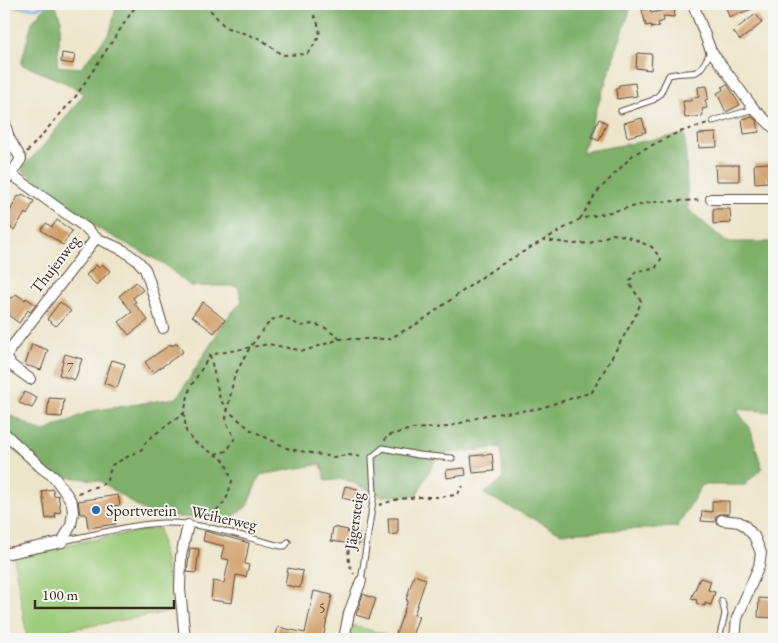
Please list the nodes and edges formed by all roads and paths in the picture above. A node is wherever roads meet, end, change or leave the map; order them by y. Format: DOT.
graph roads {
  1 [pos="137,4"];
  2 [pos="205,4"];
  3 [pos="693,4"];
  4 [pos="312,12"];
  5 [pos="711,51"];
  6 [pos="754,109"];
  7 [pos="621,111"];
  8 [pos="4,120"];
  9 [pos="713,121"];
  10 [pos="774,128"];
  11 [pos="21,159"];
  12 [pos="11,174"];
  13 [pos="4,182"];
  14 [pos="711,199"];
  15 [pos="774,199"];
  16 [pos="580,219"];
  17 [pos="96,238"];
  18 [pos="545,240"];
  19 [pos="163,328"];
  20 [pos="340,339"];
  21 [pos="250,347"];
  22 [pos="210,356"];
  23 [pos="30,379"];
  24 [pos="227,410"];
  25 [pos="184,413"];
  26 [pos="4,434"];
  27 [pos="384,448"];
  28 [pos="215,454"];
  29 [pos="372,457"];
  30 [pos="452,458"];
  31 [pos="463,486"];
  32 [pos="68,496"];
  33 [pos="373,506"];
  34 [pos="722,520"];
  35 [pos="188,525"];
  36 [pos="202,526"];
  37 [pos="351,534"];
  38 [pos="62,542"];
  39 [pos="288,542"];
  40 [pos="4,554"];
  41 [pos="361,581"];
  42 [pos="722,601"];
  43 [pos="185,639"];
  44 [pos="344,639"];
  45 [pos="719,639"];
  46 [pos="735,639"];
  1 -- 11 [label="path"];
  2 -- 4 [label="path"];
  3 -- 5 [label="street"];
  5 -- 6 [label="street"];
  5 -- 7 [label="lane"];
  6 -- 9 [label="lane"];
  6 -- 10 [label="street"];
  8 -- 11 [label="street"];
  9 -- 16 [label="path"];
  11 -- 12 [label="street"];
  12 -- 13 [label="street"];
  12 -- 17 [label="street"];
  14 -- 15 [label="street"];
  14 -- 16 [label="path"];
  16 -- 18 [label="path"];
  17 -- 19 [label="street"];
  17 -- 23 [label="street, Thujenweg"];
  18 -- 20 [label="path"];
  18 -- 27 [label="path"];
  20 -- 21 [label="path"];
  20 -- 21 [label="path"];
  21 -- 22 [label="path"];
  21 -- 24 [label="path"];
  22 -- 24 [label="path"];
  22 -- 25 [label="path"];
  24 -- 28 [label="path"];
  24 -- 29 [label="path"];
  25 -- 28 [label="path"];
  25 -- 32 [label="path"];
  26 -- 32 [label="street"];
  27 -- 29 [label="lane"];
  27 -- 30 [label="lane"];
  28 -- 36 [label="path"];
  29 -- 33 [label="lane, Jägersteig"];
  31 -- 33 [label="path"];
  32 -- 38 [label="street"];
  33 -- 41 [label="lane, Jägersteig"];
  34 -- 46 [label="street"];
  35 -- 36 [label="lane, Weiherweg"];
  35 -- 38 [label="lane, Weiherweg"];
  35 -- 43 [label="street"];
  36 -- 39 [label="lane, Weiherweg"];
  37 -- 41 [label="path"];
  38 -- 40 [label="street, Weiherweg"];
  41 -- 44 [label="street, Jägersteig"];
  42 -- 45 [label="lane"];
}
